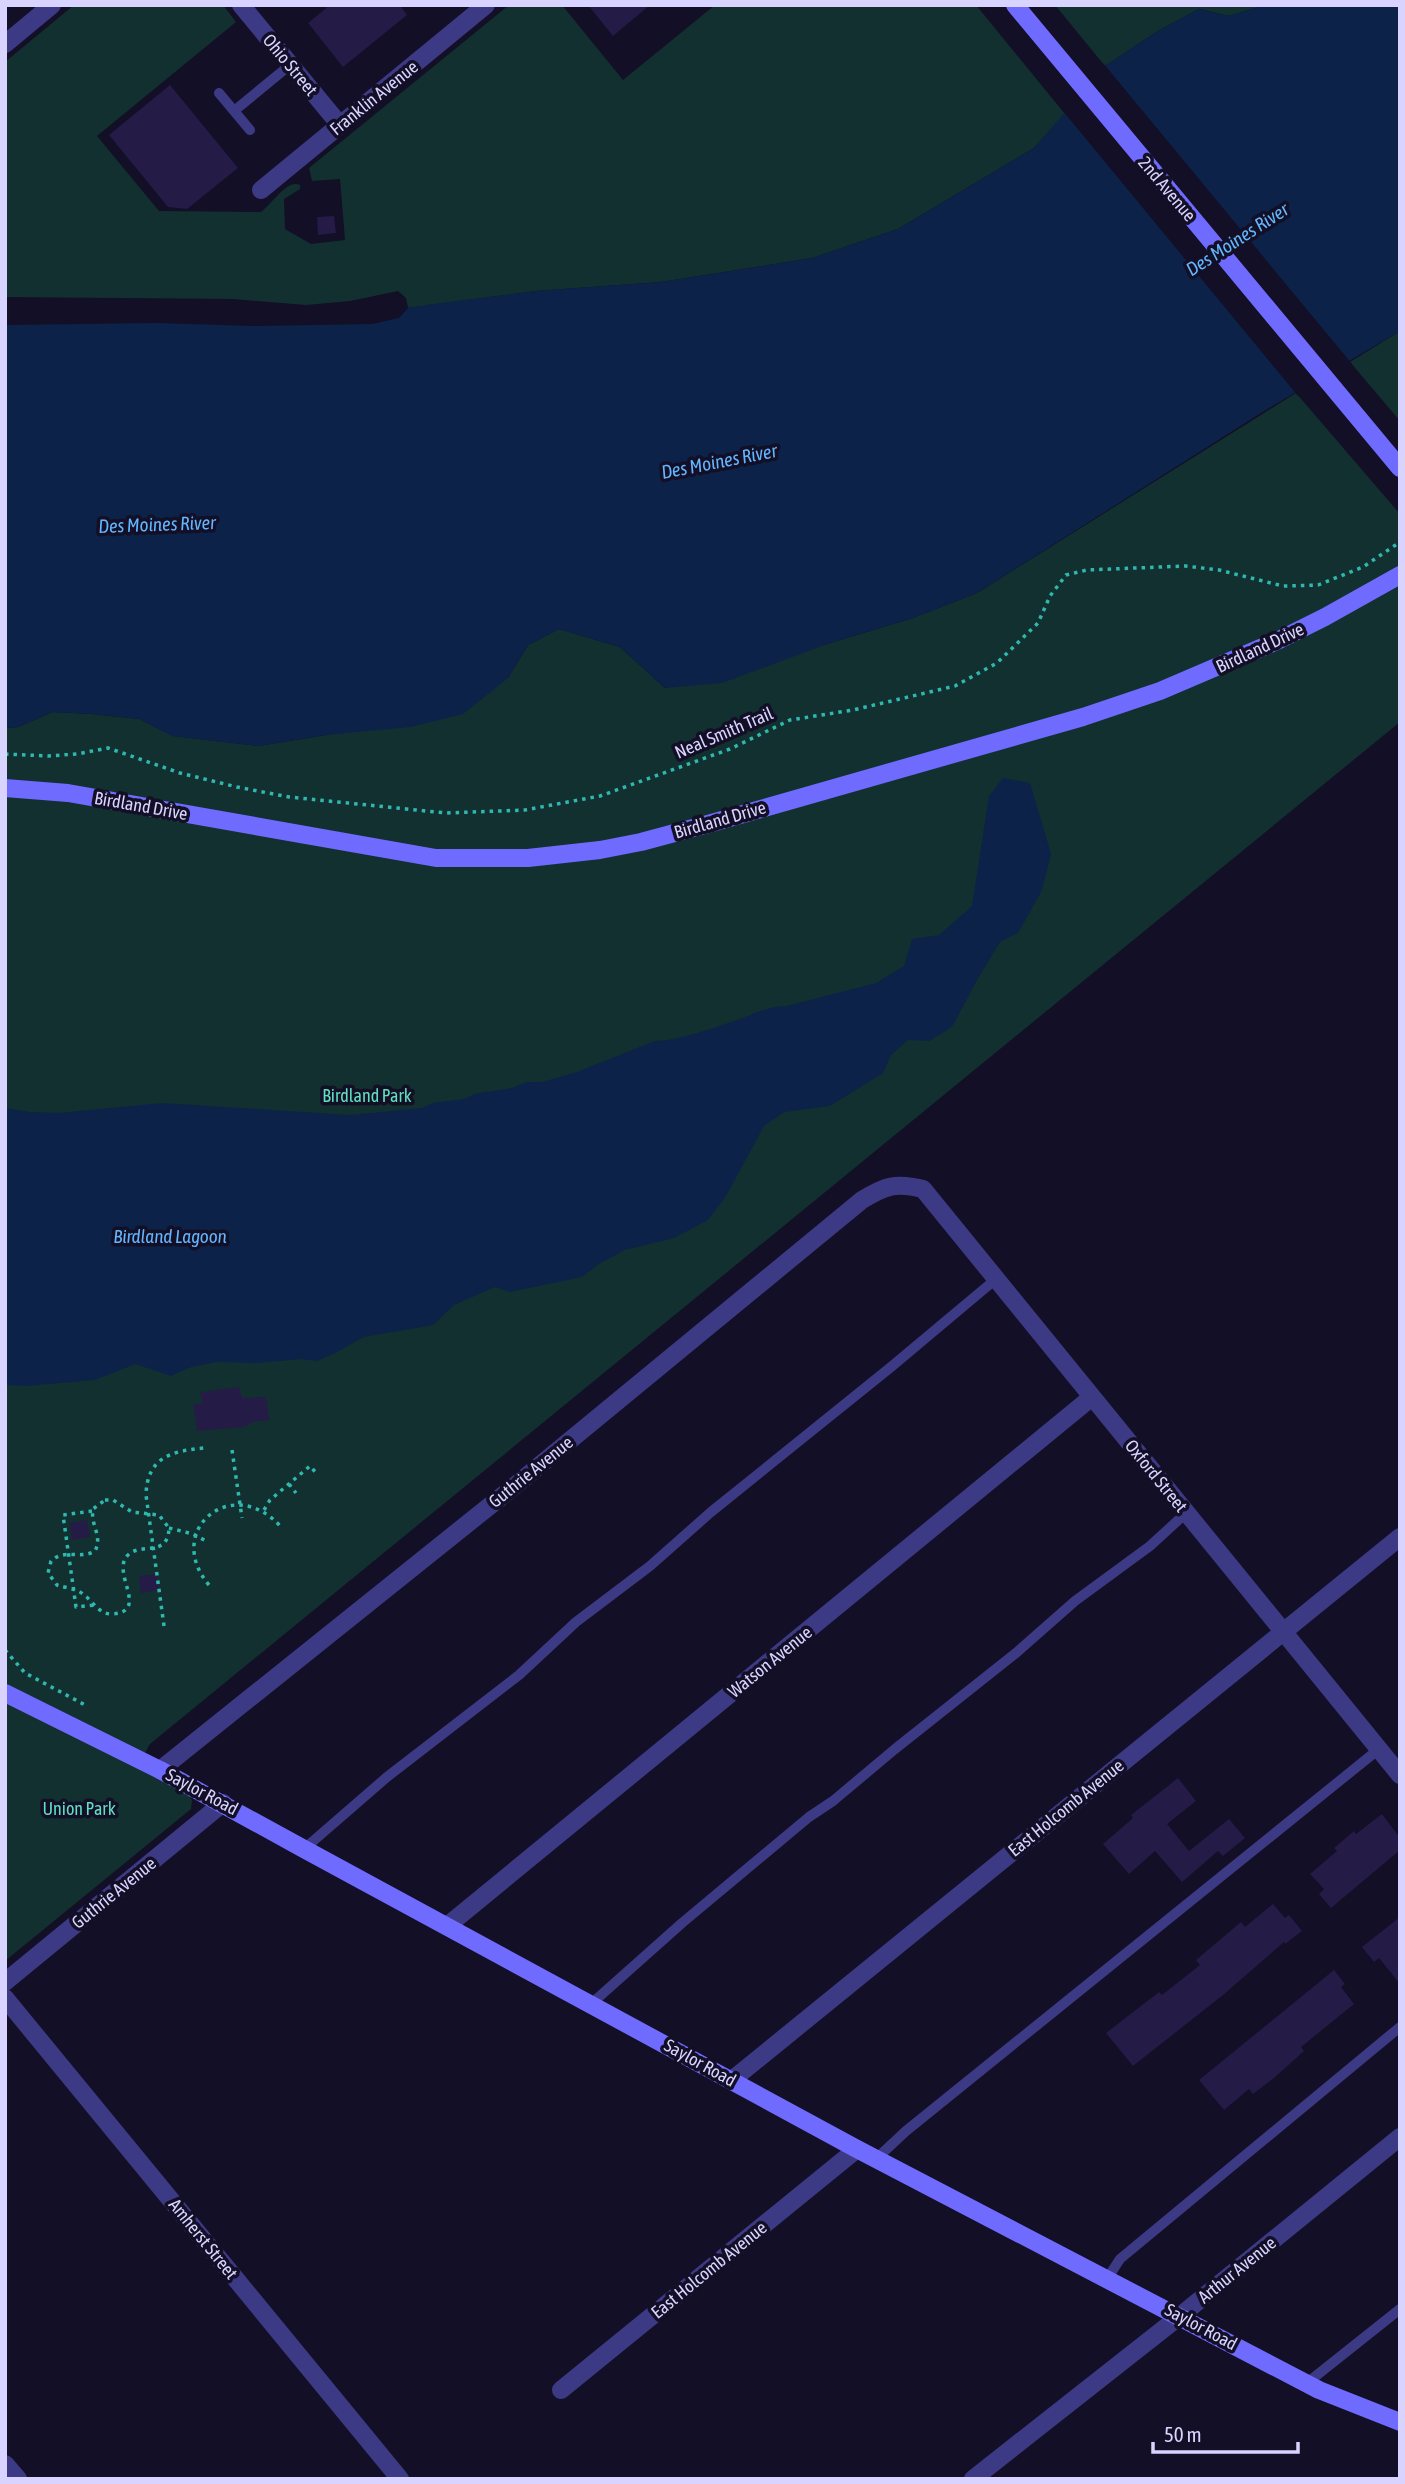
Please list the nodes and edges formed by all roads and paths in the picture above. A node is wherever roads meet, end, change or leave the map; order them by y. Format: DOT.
graph roads {
  1 [pos="52,5"];
  2 [pos="241,5"];
  3 [pos="486,5"];
  4 [pos="1015,5"];
  5 [pos="5,44"];
  6 [pos="290,65"];
  7 [pos="219,93"];
  8 [pos="234,111"];
  9 [pos="340,125"];
  10 [pos="250,130"];
  11 [pos="261,190"];
  12 [pos="1400,468"];
  13 [pos="1400,542"];
  14 [pos="1400,575"];
  15 [pos="5,754"];
  16 [pos="5,788"];
  17 [pos="907,1185"];
  18 [pos="996,1279"];
  19 [pos="1092,1397"];
  20 [pos="204,1448"];
  21 [pos="232,1450"];
  22 [pos="318,1475"];
  23 [pos="289,1484"];
  24 [pos="296,1493"];
  25 [pos="240,1504"];
  26 [pos="264,1510"];
  27 [pos="92,1511"];
  28 [pos="148,1513"];
  29 [pos="1186,1513"];
  30 [pos="242,1518"];
  31 [pos="281,1527"];
  32 [pos="169,1528"];
  33 [pos="196,1536"];
  34 [pos="1400,1537"];
  35 [pos="208,1542"];
  36 [pos="153,1549"];
  37 [pos="69,1554"];
  38 [pos="209,1585"];
  39 [pos="74,1589"];
  40 [pos="95,1605"];
  41 [pos="164,1626"];
  42 [pos="1283,1632"];
  43 [pos="5,1650"];
  44 [pos="5,1693"];
  45 [pos="87,1706"];
  46 [pos="1379,1749"];
  47 [pos="160,1770"];
  48 [pos="1400,1775"];
  49 [pos="223,1803"];
  50 [pos="304,1850"];
  51 [pos="447,1926"];
  52 [pos="5,1982"];
  53 [pos="5,1998"];
  54 [pos="591,2004"];
  55 [pos="1400,2027"];
  56 [pos="732,2080"];
  57 [pos="1400,2137"];
  58 [pos="857,2150"];
  59 [pos="876,2159"];
  60 [pos="1107,2279"];
  61 [pos="1400,2309"];
  62 [pos="1180,2316"];
  63 [pos="1307,2383"];
  64 [pos="561,2390"];
  65 [pos="1400,2422"];
  66 [pos="5,2464"];
  67 [pos="18,2479"];
  68 [pos="400,2479"];
  69 [pos="973,2479"];
  1 -- 5 [label="street"];
  2 -- 6 [label="street, Ohio Street"];
  3 -- 9 [label="street, Franklin Avenue"];
  4 -- 12 [label="street, 2nd Avenue"];
  6 -- 8 [label="lane"];
  6 -- 9 [label="street, Ohio Street"];
  7 -- 8 [label="lane"];
  8 -- 10 [label="lane"];
  9 -- 11 [label="street, Franklin Avenue"];
  13 -- 15 [label="path, Neal Smith Trail"];
  14 -- 16 [label="street, Birdland Drive"];
  17 -- 18 [label="street, Oxford Street"];
  17 -- 47 [label="street, Guthrie Avenue"];
  18 -- 19 [label="street, Oxford Street"];
  18 -- 50 [label="lane"];
  19 -- 29 [label="street, Oxford Street"];
  19 -- 51 [label="street, Watson Avenue"];
  20 -- 28 [label="path"];
  21 -- 25 [label="path"];
  22 -- 23 [label="path"];
  23 -- 24 [label="path"];
  23 -- 26 [label="path"];
  25 -- 26 [label="path"];
  25 -- 30 [label="path"];
  25 -- 33 [label="path"];
  26 -- 31 [label="path"];
  27 -- 28 [label="path"];
  27 -- 37 [label="path"];
  27 -- 37 [label="path"];
  28 -- 32 [label="path"];
  28 -- 36 [label="path"];
  29 -- 42 [label="street, Oxford Street"];
  29 -- 54 [label="lane"];
  32 -- 33 [label="path"];
  32 -- 36 [label="path"];
  33 -- 35 [label="path"];
  33 -- 38 [label="path"];
  34 -- 42 [label="street, East Holcomb Avenue"];
  36 -- 40 [label="path"];
  36 -- 41 [label="path"];
  37 -- 39 [label="path"];
  37 -- 39 [label="path"];
  39 -- 40 [label="path"];
  39 -- 40 [label="path"];
  42 -- 46 [label="street, Oxford Street"];
  42 -- 56 [label="street, East Holcomb Avenue"];
  43 -- 45 [label="path"];
  44 -- 47 [label="street, Saylor Road"];
  46 -- 48 [label="street, Oxford Street"];
  46 -- 59 [label="lane"];
  47 -- 49 [label="street, Saylor Road"];
  49 -- 50 [label="street, Saylor Road"];
  49 -- 52 [label="street, Guthrie Avenue"];
  50 -- 51 [label="street, Saylor Road"];
  51 -- 54 [label="street, Saylor Road"];
  53 -- 68 [label="street, Amherst Street"];
  54 -- 56 [label="street, Saylor Road"];
  55 -- 60 [label="lane"];
  56 -- 58 [label="street, Saylor Road"];
  57 -- 62 [label="street, Arthur Avenue"];
  58 -- 59 [label="street, Saylor Road"];
  58 -- 64 [label="street, East Holcomb Avenue"];
  59 -- 60 [label="street, Saylor Road"];
  60 -- 62 [label="street, Saylor Road"];
  61 -- 63 [label="lane"];
  62 -- 63 [label="street, Saylor Road"];
  62 -- 69 [label="street, Arthur Avenue"];
  63 -- 65 [label="street, Saylor Road"];
  66 -- 67 [label="street"];
}
